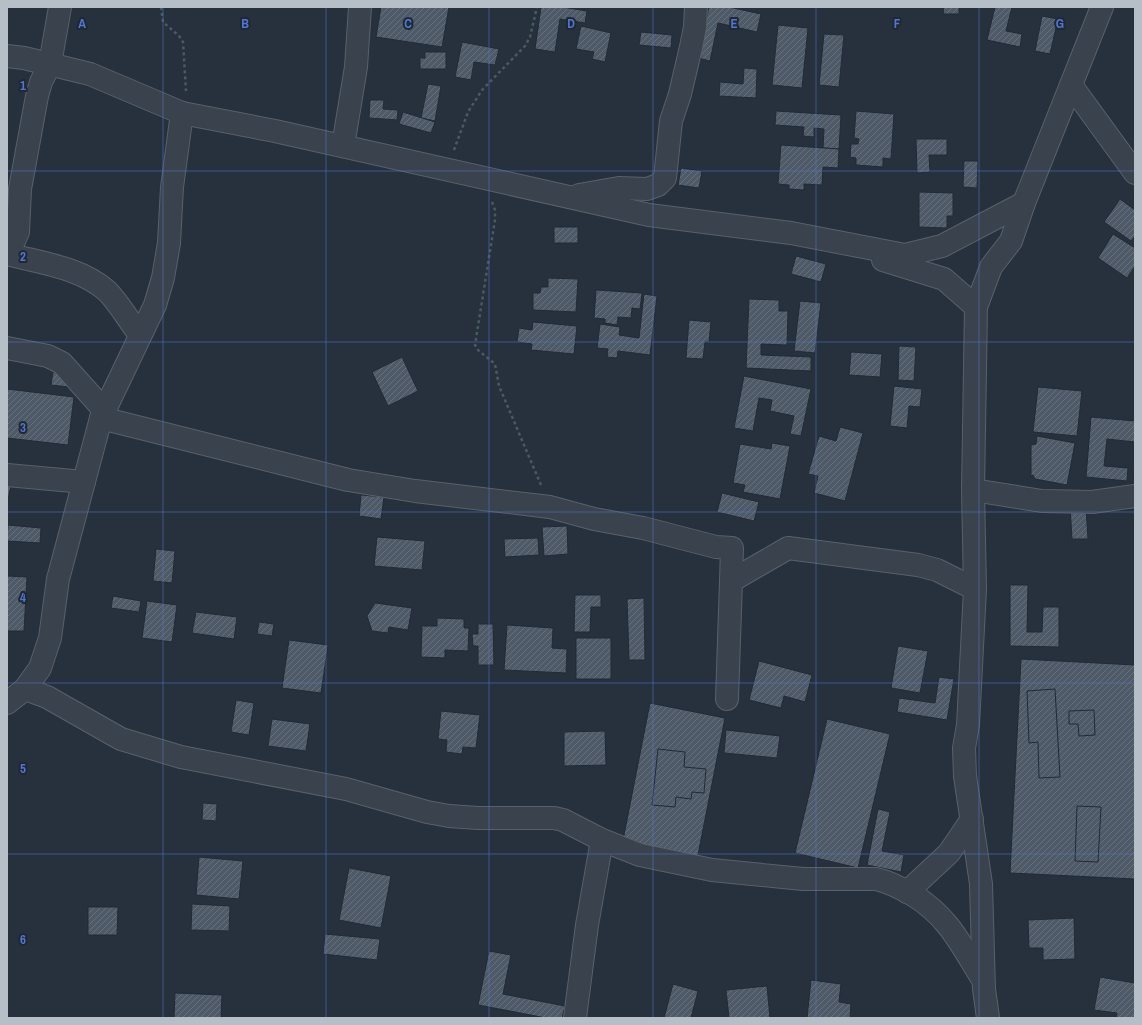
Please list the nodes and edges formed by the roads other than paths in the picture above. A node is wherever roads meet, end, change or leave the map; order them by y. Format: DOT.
graph roads {
  1 [pos="60,7"];
  2 [pos="360,7"];
  3 [pos="696,7"];
  4 [pos="1102,7"];
  5 [pos="7,56"];
  6 [pos="50,64"];
  7 [pos="1071,84"];
  8 [pos="185,114"];
  9 [pos="343,146"];
  10 [pos="1135,173"];
  11 [pos="568,196"];
  12 [pos="1024,203"];
  13 [pos="760,229"];
  14 [pos="7,248"];
  15 [pos="7,254"];
  16 [pos="976,307"];
  17 [pos="140,335"];
  18 [pos="7,348"];
  19 [pos="103,414"];
  20 [pos="7,475"];
  21 [pos="84,482"];
  22 [pos="973,490"];
  23 [pos="1135,496"];
  24 [pos="731,581"];
  25 [pos="975,589"];
  26 [pos="26,689"];
  27 [pos="727,699"];
  28 [pos="7,703"];
  29 [pos="972,819"];
  30 [pos="602,840"];
  31 [pos="907,892"];
  32 [pos="984,980"];
  33 [pos="575,1018"];
  34 [pos="988,1018"];
  1 -- 6 [label="street"];
  2 -- 9 [label="street"];
  3 -- 11 [label="street"];
  4 -- 7 [label="street"];
  5 -- 6 [label="street"];
  6 -- 8 [label="street"];
  6 -- 14 [label="street"];
  7 -- 10 [label="street"];
  7 -- 12 [label="street"];
  8 -- 9 [label="street"];
  8 -- 17 [label="street"];
  9 -- 11 [label="street"];
  11 -- 13 [label="street"];
  12 -- 13 [label="street"];
  12 -- 16 [label="street"];
  13 -- 16 [label="street"];
  15 -- 17 [label="street"];
  16 -- 22 [label="street"];
  17 -- 19 [label="street"];
  18 -- 19 [label="street"];
  19 -- 21 [label="street"];
  19 -- 24 [label="street"];
  20 -- 21 [label="street"];
  21 -- 26 [label="street"];
  22 -- 23 [label="street"];
  22 -- 25 [label="street"];
  24 -- 25 [label="street"];
  24 -- 27 [label="street"];
  25 -- 29 [label="street"];
  26 -- 28 [label="street"];
  26 -- 30 [label="street"];
  29 -- 31 [label="street"];
  29 -- 32 [label="street"];
  30 -- 31 [label="street"];
  30 -- 33 [label="street"];
  31 -- 32 [label="street"];
  32 -- 34 [label="street"];
}
